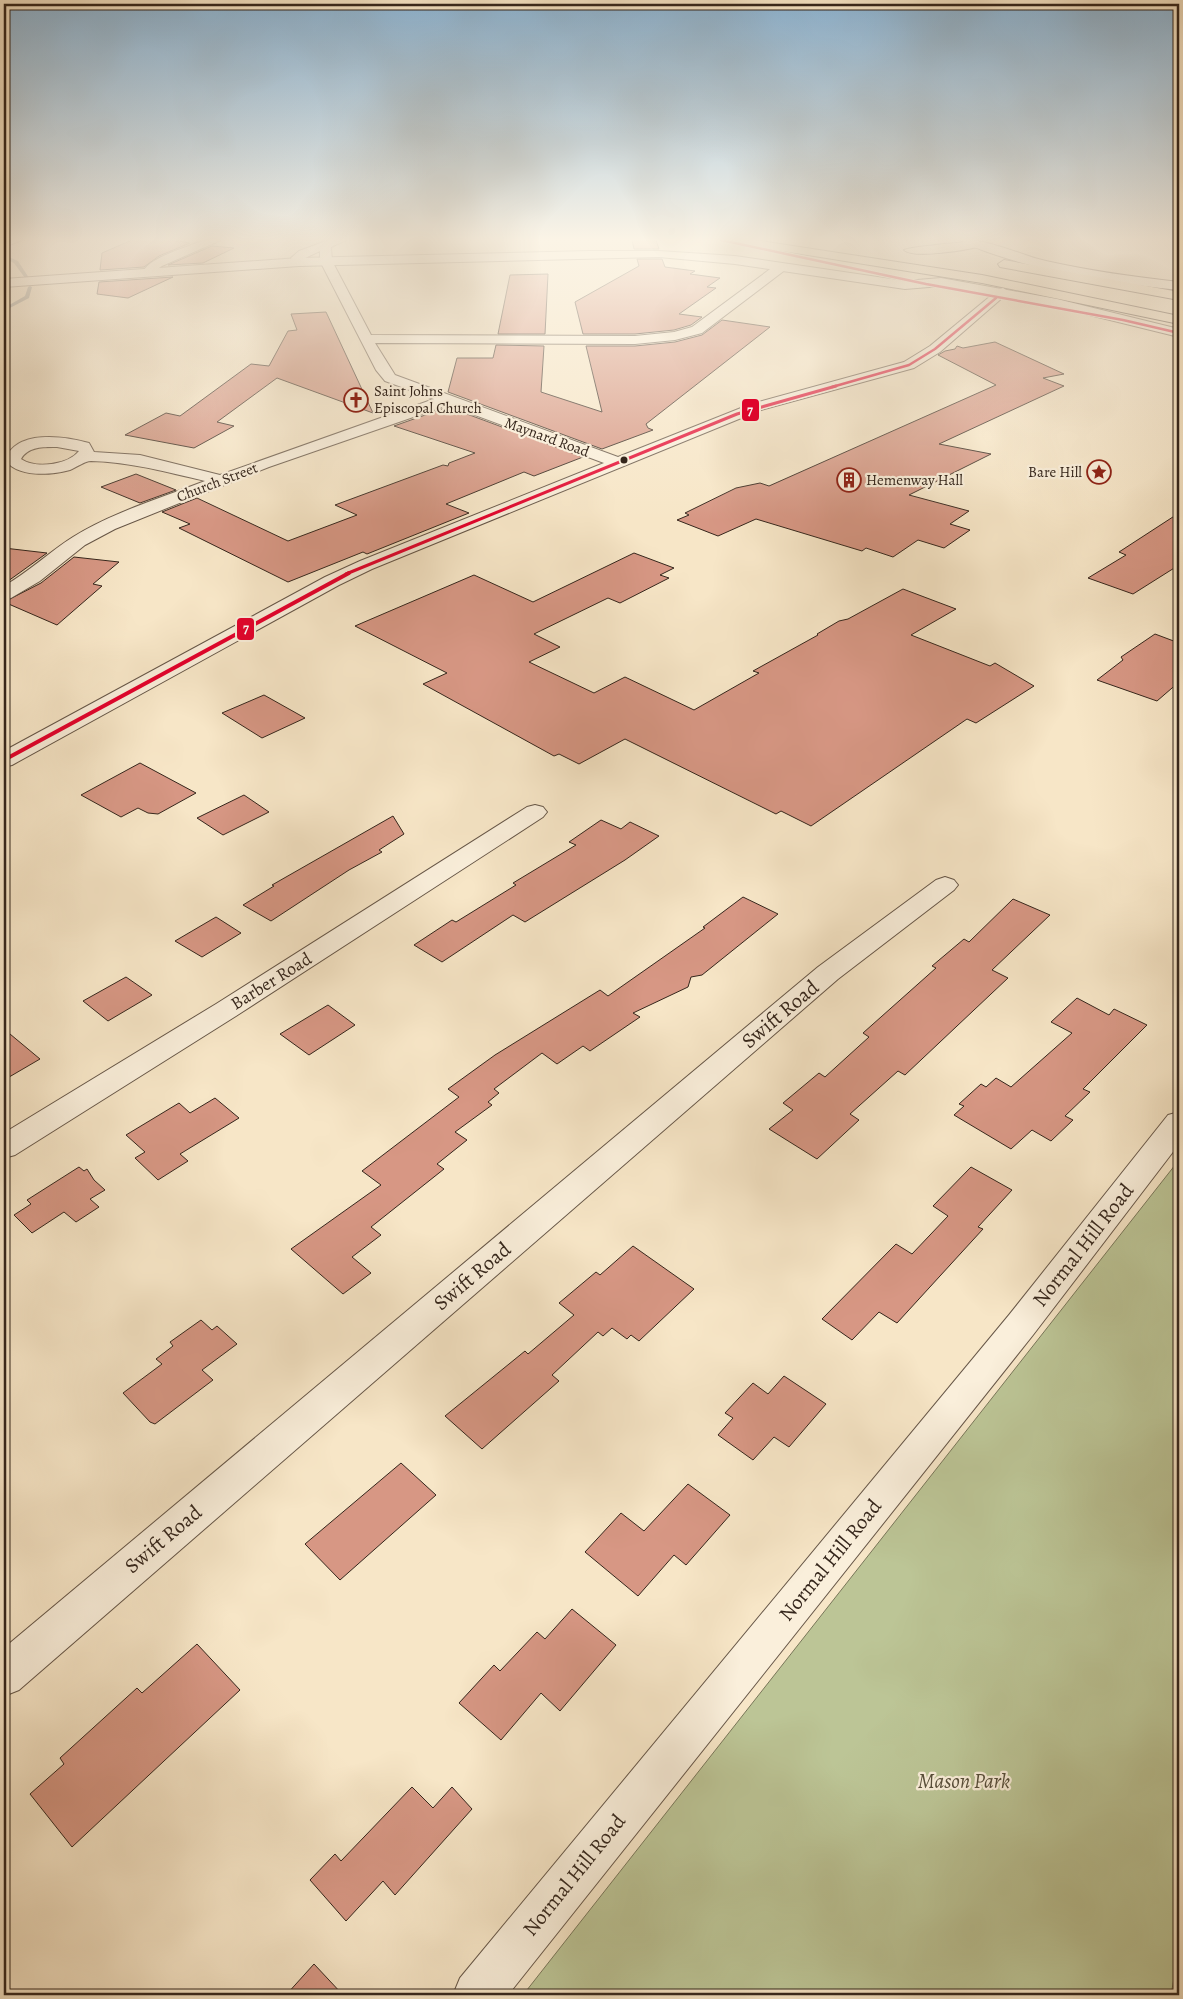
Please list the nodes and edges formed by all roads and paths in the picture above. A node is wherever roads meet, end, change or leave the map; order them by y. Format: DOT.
graph roads {
  1 [pos="364,333"];
  2 [pos="683,333"];
  3 [pos="954,333"];
  4 [pos="366,338"];
  5 [pos="446,400"];
  6 [pos="85,456"];
  7 [pos="619,463"];
  8 [pos="219,480"];
  9 [pos="4,594"];
  10 [pos="4,760"];
  11 [pos="535,812"];
  12 [pos="945,884"];
  13 [pos="1179,1123"];
  14 [pos="4,1147"];
  15 [pos="4,1675"];
  16 [pos="476,1995"];
  1 -- 4 [label="street, Maynard Road"];
  2 -- 4 [label="street"];
  3 -- 7 [label="street"];
  4 -- 5 [label="street, Maynard Road"];
  5 -- 7 [label="street, Maynard Road"];
  5 -- 8 [label="street, Church Street"];
  6 -- 8 [label="street"];
  7 -- 10 [label="street"];
  8 -- 9 [label="street, Church Street"];
  11 -- 14 [label="street, Barber Road"];
  12 -- 15 [label="street, Swift Road"];
  13 -- 16 [label="street, Normal Hill Road"];
}
